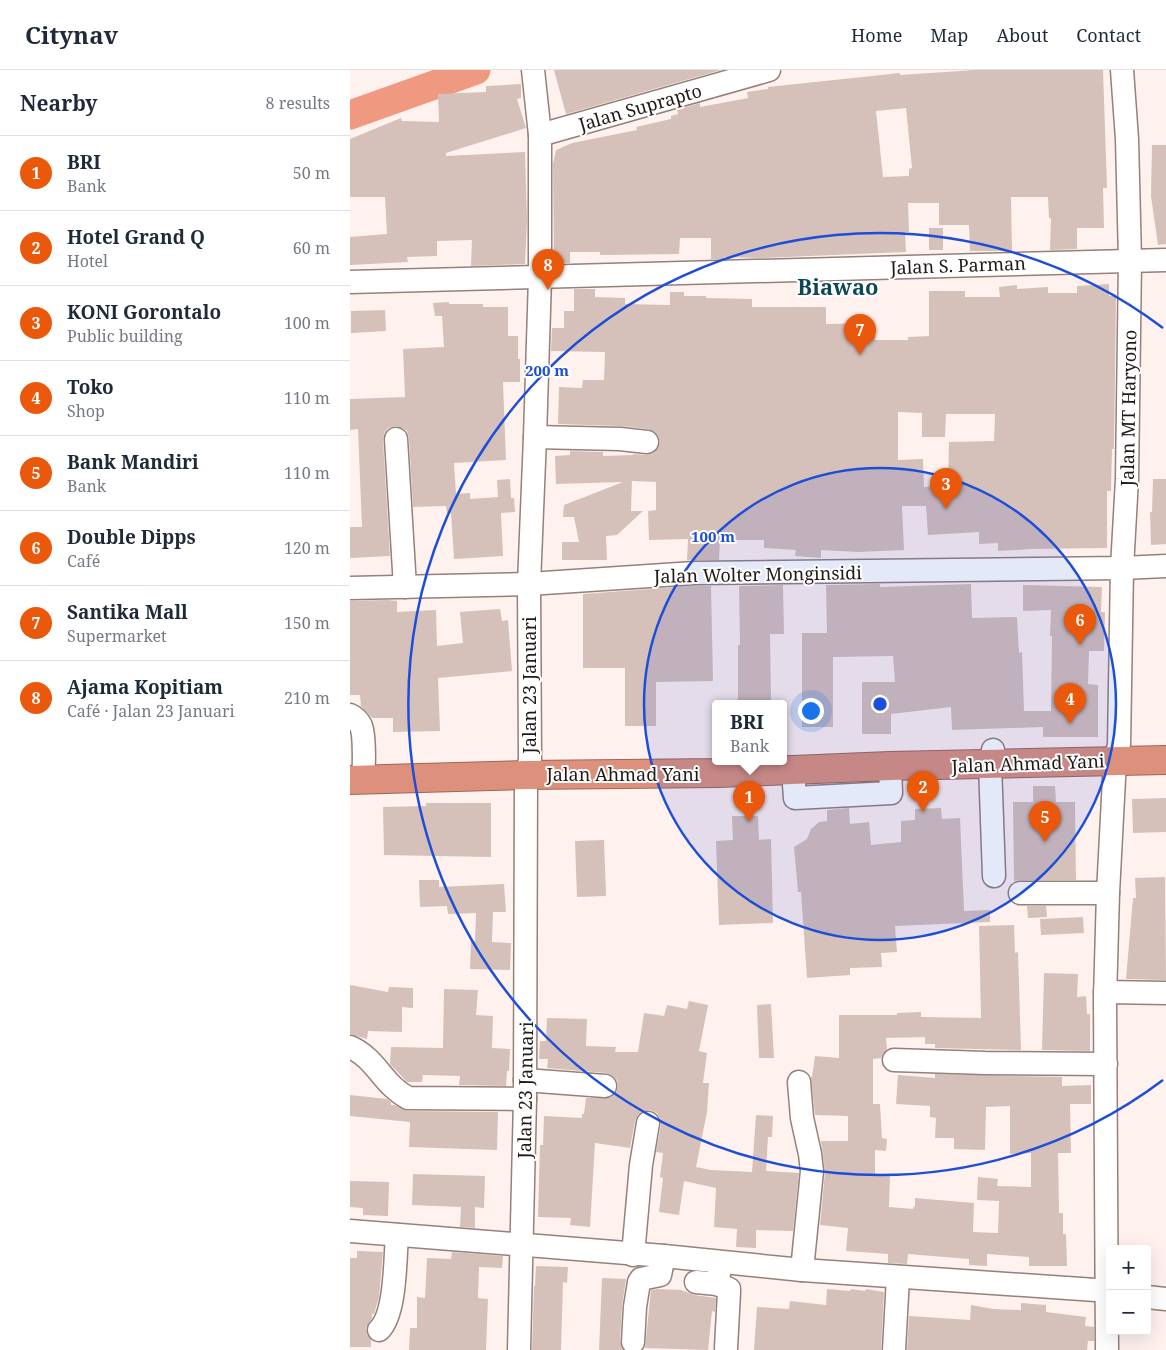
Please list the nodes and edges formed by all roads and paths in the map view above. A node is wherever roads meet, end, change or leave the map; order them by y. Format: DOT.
graph roads {
  1 [pos="769,70"];
  2 [pos="1122,70"];
  3 [pos="533,75"];
  4 [pos="540,135"];
  5 [pos="1130,260"];
  6 [pos="1166,260"];
  7 [pos="540,278"];
  8 [pos="350,282"];
  9 [pos="535,437"];
  10 [pos="396,439"];
  11 [pos="648,442"];
  12 [pos="1166,566"];
  13 [pos="1122,568"];
  14 [pos="529,584"];
  15 [pos="405,587"];
  16 [pos="350,588"];
  17 [pos="350,715"];
  18 [pos="1166,745"];
  19 [pos="1117,753"];
  20 [pos="991,757"];
  21 [pos="712,759"];
  22 [pos="1166,760"];
  23 [pos="788,763"];
  24 [pos="714,765"];
  25 [pos="677,766"];
  26 [pos="528,767"];
  27 [pos="357,773"];
  28 [pos="994,876"];
  29 [pos="1020,893"];
  30 [pos="1108,893"];
  31 [pos="1166,993"];
  32 [pos="1105,996"];
  33 [pos="350,1047"];
  34 [pos="894,1060"];
  35 [pos="1106,1064"];
  36 [pos="800,1082"];
  37 [pos="605,1086"];
  38 [pos="525,1089"];
  39 [pos="648,1123"];
  40 [pos="350,1231"];
  41 [pos="397,1235"];
  42 [pos="522,1244"];
  43 [pos="633,1255"];
  44 [pos="664,1256"];
  45 [pos="802,1270"];
  46 [pos="711,1276"];
  47 [pos="898,1277"];
  48 [pos="1108,1290"];
  49 [pos="1106,1291"];
  50 [pos="1151,1297"];
  51 [pos="1166,1299"];
  52 [pos="378,1330"];
  53 [pos="1107,1335"];
  54 [pos="634,1342"];
  55 [pos="726,1348"];
  56 [pos="519,1350"];
  57 [pos="894,1350"];
  58 [pos="1107,1350"];
  1 -- 4 [label="street, Jalan Suprapto"];
  2 -- 5 [label="street, Jalan MT Haryono"];
  3 -- 4 [label="street, Jalan 23 Januari"];
  4 -- 7 [label="street, Jalan 23 Januari"];
  5 -- 6 [label="street, Jalan S. Parman"];
  5 -- 7 [label="street, Jalan S. Parman"];
  5 -- 13 [label="street, Jalan MT Haryono"];
  7 -- 8 [label="street, Jalan S. Parman"];
  7 -- 9 [label="street, Jalan 23 Januari"];
  9 -- 11 [label="street"];
  9 -- 14 [label="street, Jalan 23 Januari"];
  10 -- 15 [label="street"];
  12 -- 13 [label="street, Jalan Wolter Monginsidi"];
  13 -- 14 [label="street, Jalan Wolter Monginsidi"];
  13 -- 19 [label="street, Jalan MT Haryono"];
  14 -- 15 [label="street, Jalan Wolter Monginsidi"];
  14 -- 26 [label="street, Jalan 23 Januari"];
  15 -- 16 [label="street, Jalan Wolter Monginsidi"];
  17 -- 27 [label="street"];
  18 -- 19 [label="highway, Jalan Ahmad Yani"];
  19 -- 20 [label="highway, Jalan Ahmad Yani"];
  19 -- 22 [label="highway, Jalan Ahmad Yani"];
  19 -- 30 [label="street, Jalan MT Haryono"];
  20 -- 23 [label="highway, Jalan Ahmad Yani"];
  20 -- 23 [label="highway, Jalan Ahmad Yani"];
  20 -- 28 [label="street"];
  21 -- 25 [label="highway, Jalan Ahmad Yani"];
  24 -- 25 [label="highway, Jalan Ahmad Yani"];
  25 -- 26 [label="highway, Jalan Ahmad Yani"];
  26 -- 27 [label="highway, Jalan Ahmad Yani"];
  26 -- 38 [label="street, Jalan 23 Januari"];
  29 -- 30 [label="street"];
  30 -- 32 [label="street, Jalan MT Haryono"];
  31 -- 32 [label="street"];
  32 -- 35 [label="street, Jalan MT Haryono"];
  33 -- 38 [label="street"];
  34 -- 35 [label="street"];
  35 -- 48 [label="street, Jalan MT Haryono"];
  36 -- 45 [label="street"];
  37 -- 38 [label="street"];
  38 -- 42 [label="street, Jalan 23 Januari"];
  39 -- 43 [label="street"];
  40 -- 41 [label="street"];
  41 -- 42 [label="street"];
  41 -- 52 [label="street"];
  42 -- 43 [label="street"];
  42 -- 56 [label="street, Jalan 23 Januari"];
  43 -- 44 [label="street"];
  44 -- 46 [label="street"];
  44 -- 54 [label="street"];
  45 -- 46 [label="street"];
  45 -- 47 [label="street"];
  46 -- 55 [label="street"];
  47 -- 49 [label="street"];
  47 -- 57 [label="street"];
  50 -- 51 [label="street"];
  53 -- 58 [label="street, Jalan MT Haryono"];
}
